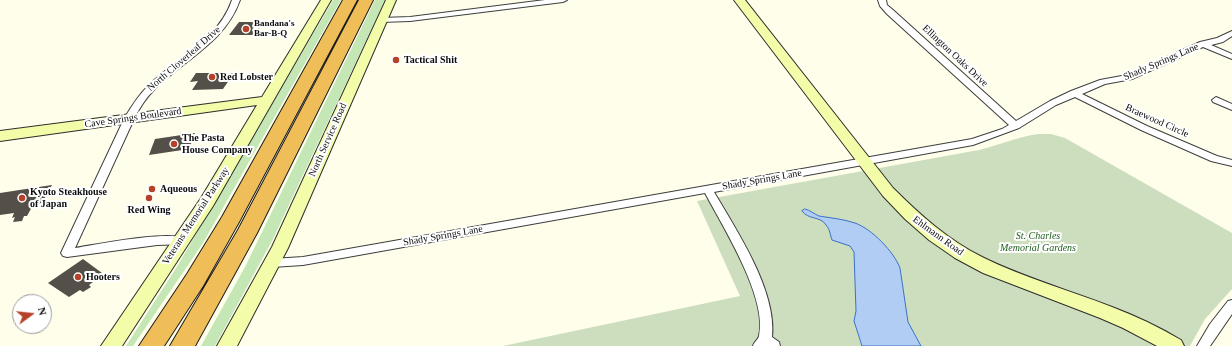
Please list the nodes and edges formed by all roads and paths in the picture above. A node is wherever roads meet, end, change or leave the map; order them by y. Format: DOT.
graph roads {
  1 [pos="236,0"];
  2 [pos="326,0"];
  3 [pos="350,0"];
  4 [pos="366,0"];
  5 [pos="390,0"];
  6 [pos="563,0"];
  7 [pos="739,0"];
  8 [pos="882,0"];
  9 [pos="381,20"];
  10 [pos="1232,33"];
  11 [pos="1203,44"];
  12 [pos="1232,57"];
  13 [pos="1074,93"];
  14 [pos="267,100"];
  15 [pos="1216,100"];
  16 [pos="1232,107"];
  17 [pos="129,119"];
  18 [pos="1016,126"];
  19 [pos="0,136"];
  20 [pos="864,161"];
  21 [pos="1232,163"];
  22 [pos="708,190"];
  23 [pos="181,241"];
  24 [pos="272,263"];
  25 [pos="1232,305"];
  26 [pos="766,344"];
  27 [pos="111,346"];
  28 [pos="151,346"];
  29 [pos="182,346"];
  30 [pos="227,346"];
  31 [pos="1174,346"];
  32 [pos="1203,346"];
  1 -- 17 [label="street, North Cloverleaf Drive"];
  2 -- 14 [label="street, Veterans Memorial Parkway"];
  3 -- 28 [label="highway"];
  4 -- 29 [label="highway"];
  5 -- 9 [label="street, North Service Road"];
  6 -- 9 [label="street"];
  7 -- 20 [label="street, Ehlmann Road"];
  8 -- 18 [label="street, Ellington Oaks Drive"];
  9 -- 24 [label="street, North Service Road"];
  10 -- 11 [label="street, Shady Springs Lane"];
  11 -- 12 [label="street"];
  11 -- 13 [label="street, Shady Springs Lane"];
  13 -- 18 [label="street, Shady Springs Lane"];
  13 -- 21 [label="street, Braewood Circle"];
  14 -- 17 [label="street, Cave Springs Boulevard"];
  14 -- 23 [label="street, Veterans Memorial Parkway"];
  15 -- 16 [label="street"];
  17 -- 19 [label="street, Cave Springs Boulevard"];
  17 -- 23 [label="street, North Cloverleaf Drive"];
  18 -- 20 [label="street, Shady Springs Lane"];
  20 -- 22 [label="street, Shady Springs Lane"];
  20 -- 31 [label="street, Ehlmann Road"];
  22 -- 24 [label="street, Shady Springs Lane"];
  22 -- 26 [label="street"];
  23 -- 27 [label="street, Veterans Memorial Parkway"];
  24 -- 30 [label="street, North Service Road"];
  25 -- 32 [label="street"];
}
